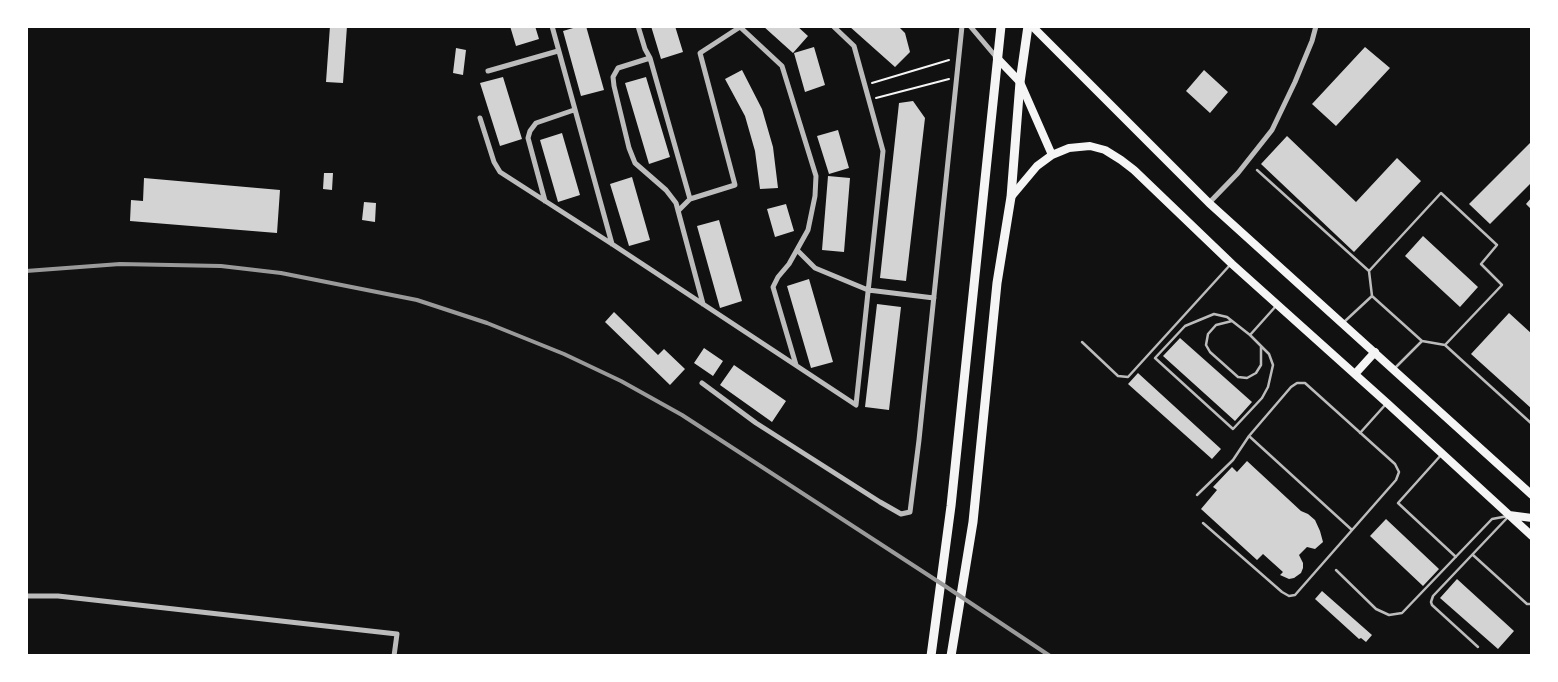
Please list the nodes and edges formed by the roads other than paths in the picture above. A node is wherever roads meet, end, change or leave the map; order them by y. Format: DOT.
graph roads {
  1 [pos="552,26"];
  2 [pos="638,26"];
  3 [pos="833,26"];
  4 [pos="962,26"];
  5 [pos="970,26"];
  6 [pos="1000,26"];
  7 [pos="1028,26"];
  8 [pos="1032,26"];
  9 [pos="1316,26"];
  10 [pos="740,27"];
  11 [pos="558,51"];
  12 [pos="650,58"];
  13 [pos="997,58"];
  14 [pos="488,72"];
  15 [pos="1020,82"];
  16 [pos="574,110"];
  17 [pos="480,118"];
  18 [pos="1052,155"];
  19 [pos="1257,170"];
  20 [pos="1011,197"];
  21 [pos="690,199"];
  22 [pos="545,201"];
  23 [pos="1209,202"];
  24 [pos="678,211"];
  25 [pos="612,244"];
  26 [pos="797,250"];
  27 [pos="1232,264"];
  28 [pos="1369,271"];
  29 [pos="868,290"];
  30 [pos="1372,296"];
  31 [pos="934,298"];
  32 [pos="703,304"];
  33 [pos="1278,305"];
  34 [pos="1232,321"];
  35 [pos="1343,323"];
  36 [pos="1250,335"];
  37 [pos="1422,341"];
  38 [pos="1082,342"];
  39 [pos="1444,345"];
  40 [pos="1262,346"];
  41 [pos="1375,352"];
  42 [pos="796,366"];
  43 [pos="1394,369"];
  44 [pos="1355,374"];
  45 [pos="702,383"];
  46 [pos="1387,403"];
  47 [pos="1532,424"];
  48 [pos="1360,433"];
  49 [pos="1248,436"];
  50 [pos="1442,454"];
  51 [pos="1197,495"];
  52 [pos="1532,495"];
  53 [pos="1509,516"];
  54 [pos="1532,518"];
  55 [pos="1203,523"];
  56 [pos="1352,530"];
  57 [pos="1532,536"];
  58 [pos="1473,555"];
  59 [pos="1456,558"];
  60 [pos="1336,570"];
  61 [pos="26,596"];
  62 [pos="1532,604"];
  63 [pos="1478,647"];
  64 [pos="394,656"];
  65 [pos="931,656"];
  66 [pos="952,656"];
  1 -- 11 [label="street"];
  2 -- 12 [label="street"];
  3 -- 29 [label="street"];
  4 -- 31 [label="street"];
  5 -- 13 [label="street"];
  6 -- 13 [label="main road"];
  7 -- 15 [label="main road"];
  8 -- 23 [label="main road"];
  9 -- 23 [label="street"];
  10 -- 21 [label="street"];
  10 -- 26 [label="street"];
  11 -- 14 [label="street"];
  11 -- 16 [label="street"];
  12 -- 21 [label="street"];
  12 -- 24 [label="street"];
  13 -- 15 [label="main road"];
  13 -- 65 [label="main road"];
  15 -- 18 [label="main road"];
  15 -- 20 [label="main road"];
  16 -- 22 [label="street"];
  16 -- 25 [label="street"];
  17 -- 22 [label="street"];
  18 -- 20 [label="main road"];
  18 -- 27 [label="main road"];
  19 -- 28 [label="lane"];
  20 -- 66 [label="main road"];
  21 -- 24 [label="street"];
  22 -- 25 [label="street"];
  23 -- 35 [label="main road"];
  24 -- 32 [label="street"];
  25 -- 32 [label="street"];
  26 -- 29 [label="street"];
  26 -- 42 [label="street"];
  27 -- 33 [label="main road"];
  27 -- 38 [label="lane"];
  28 -- 30 [label="lane"];
  28 -- 39 [label="lane"];
  29 -- 31 [label="street"];
  29 -- 42 [label="street"];
  30 -- 35 [label="lane"];
  30 -- 37 [label="lane"];
  31 -- 45 [label="street"];
  32 -- 42 [label="street"];
  33 -- 36 [label="lane"];
  33 -- 44 [label="main road"];
  34 -- 36 [label="lane"];
  34 -- 40 [label="lane"];
  34 -- 40 [label="lane"];
  35 -- 41 [label="main road"];
  36 -- 40 [label="lane"];
  37 -- 39 [label="lane"];
  37 -- 43 [label="lane"];
  39 -- 47 [label="lane"];
  41 -- 43 [label="main road"];
  41 -- 44 [label="main road"];
  43 -- 52 [label="main road"];
  44 -- 46 [label="main road"];
  46 -- 48 [label="lane"];
  46 -- 50 [label="main road"];
  48 -- 49 [label="lane"];
  48 -- 56 [label="lane"];
  49 -- 51 [label="lane"];
  49 -- 56 [label="lane"];
  50 -- 53 [label="main road"];
  50 -- 59 [label="lane"];
  53 -- 54 [label="main road"];
  53 -- 57 [label="main road"];
  53 -- 58 [label="lane"];
  53 -- 59 [label="lane"];
  55 -- 56 [label="lane"];
  58 -- 62 [label="lane"];
  58 -- 63 [label="lane"];
  59 -- 60 [label="lane"];
  61 -- 64 [label="street"];
}
